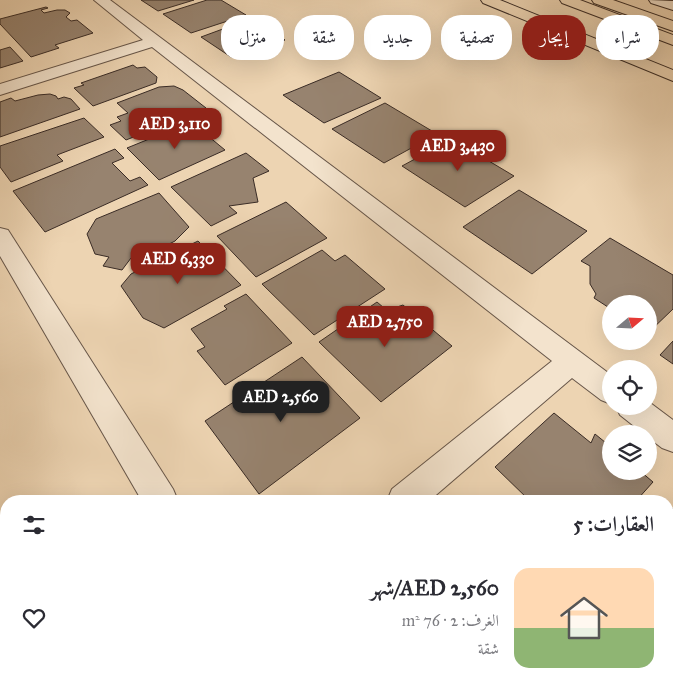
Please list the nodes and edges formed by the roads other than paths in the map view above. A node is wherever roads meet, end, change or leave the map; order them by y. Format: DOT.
graph roads {
  1 [pos="101,0"];
  2 [pos="483,0"];
  3 [pos="488,0"];
  4 [pos="567,0"];
  5 [pos="599,0"];
  6 [pos="656,0"];
  7 [pos="673,6"];
  8 [pos="519,13"];
  9 [pos="673,26"];
  10 [pos="673,40"];
  11 [pos="154,41"];
  12 [pos="673,76"];
  13 [pos="0,90"];
  14 [pos="0,236"];
  15 [pos="572,361"];
  16 [pos="602,384"];
  17 [pos="643,415"];
  18 [pos="673,438"];
  19 [pos="157,495"];
  20 [pos="411,495"];
  1 -- 11 [label="street"];
  2 -- 8 [label="street"];
  3 -- 8 [label="main road"];
  4 -- 10 [label="main road"];
  5 -- 9 [label="main road"];
  6 -- 7 [label="street"];
  8 -- 12 [label="main road"];
  11 -- 13 [label="street"];
  11 -- 15 [label="street"];
  14 -- 19 [label="street"];
  15 -- 16 [label="street"];
  15 -- 20 [label="street"];
  17 -- 18 [label="street"];
}
